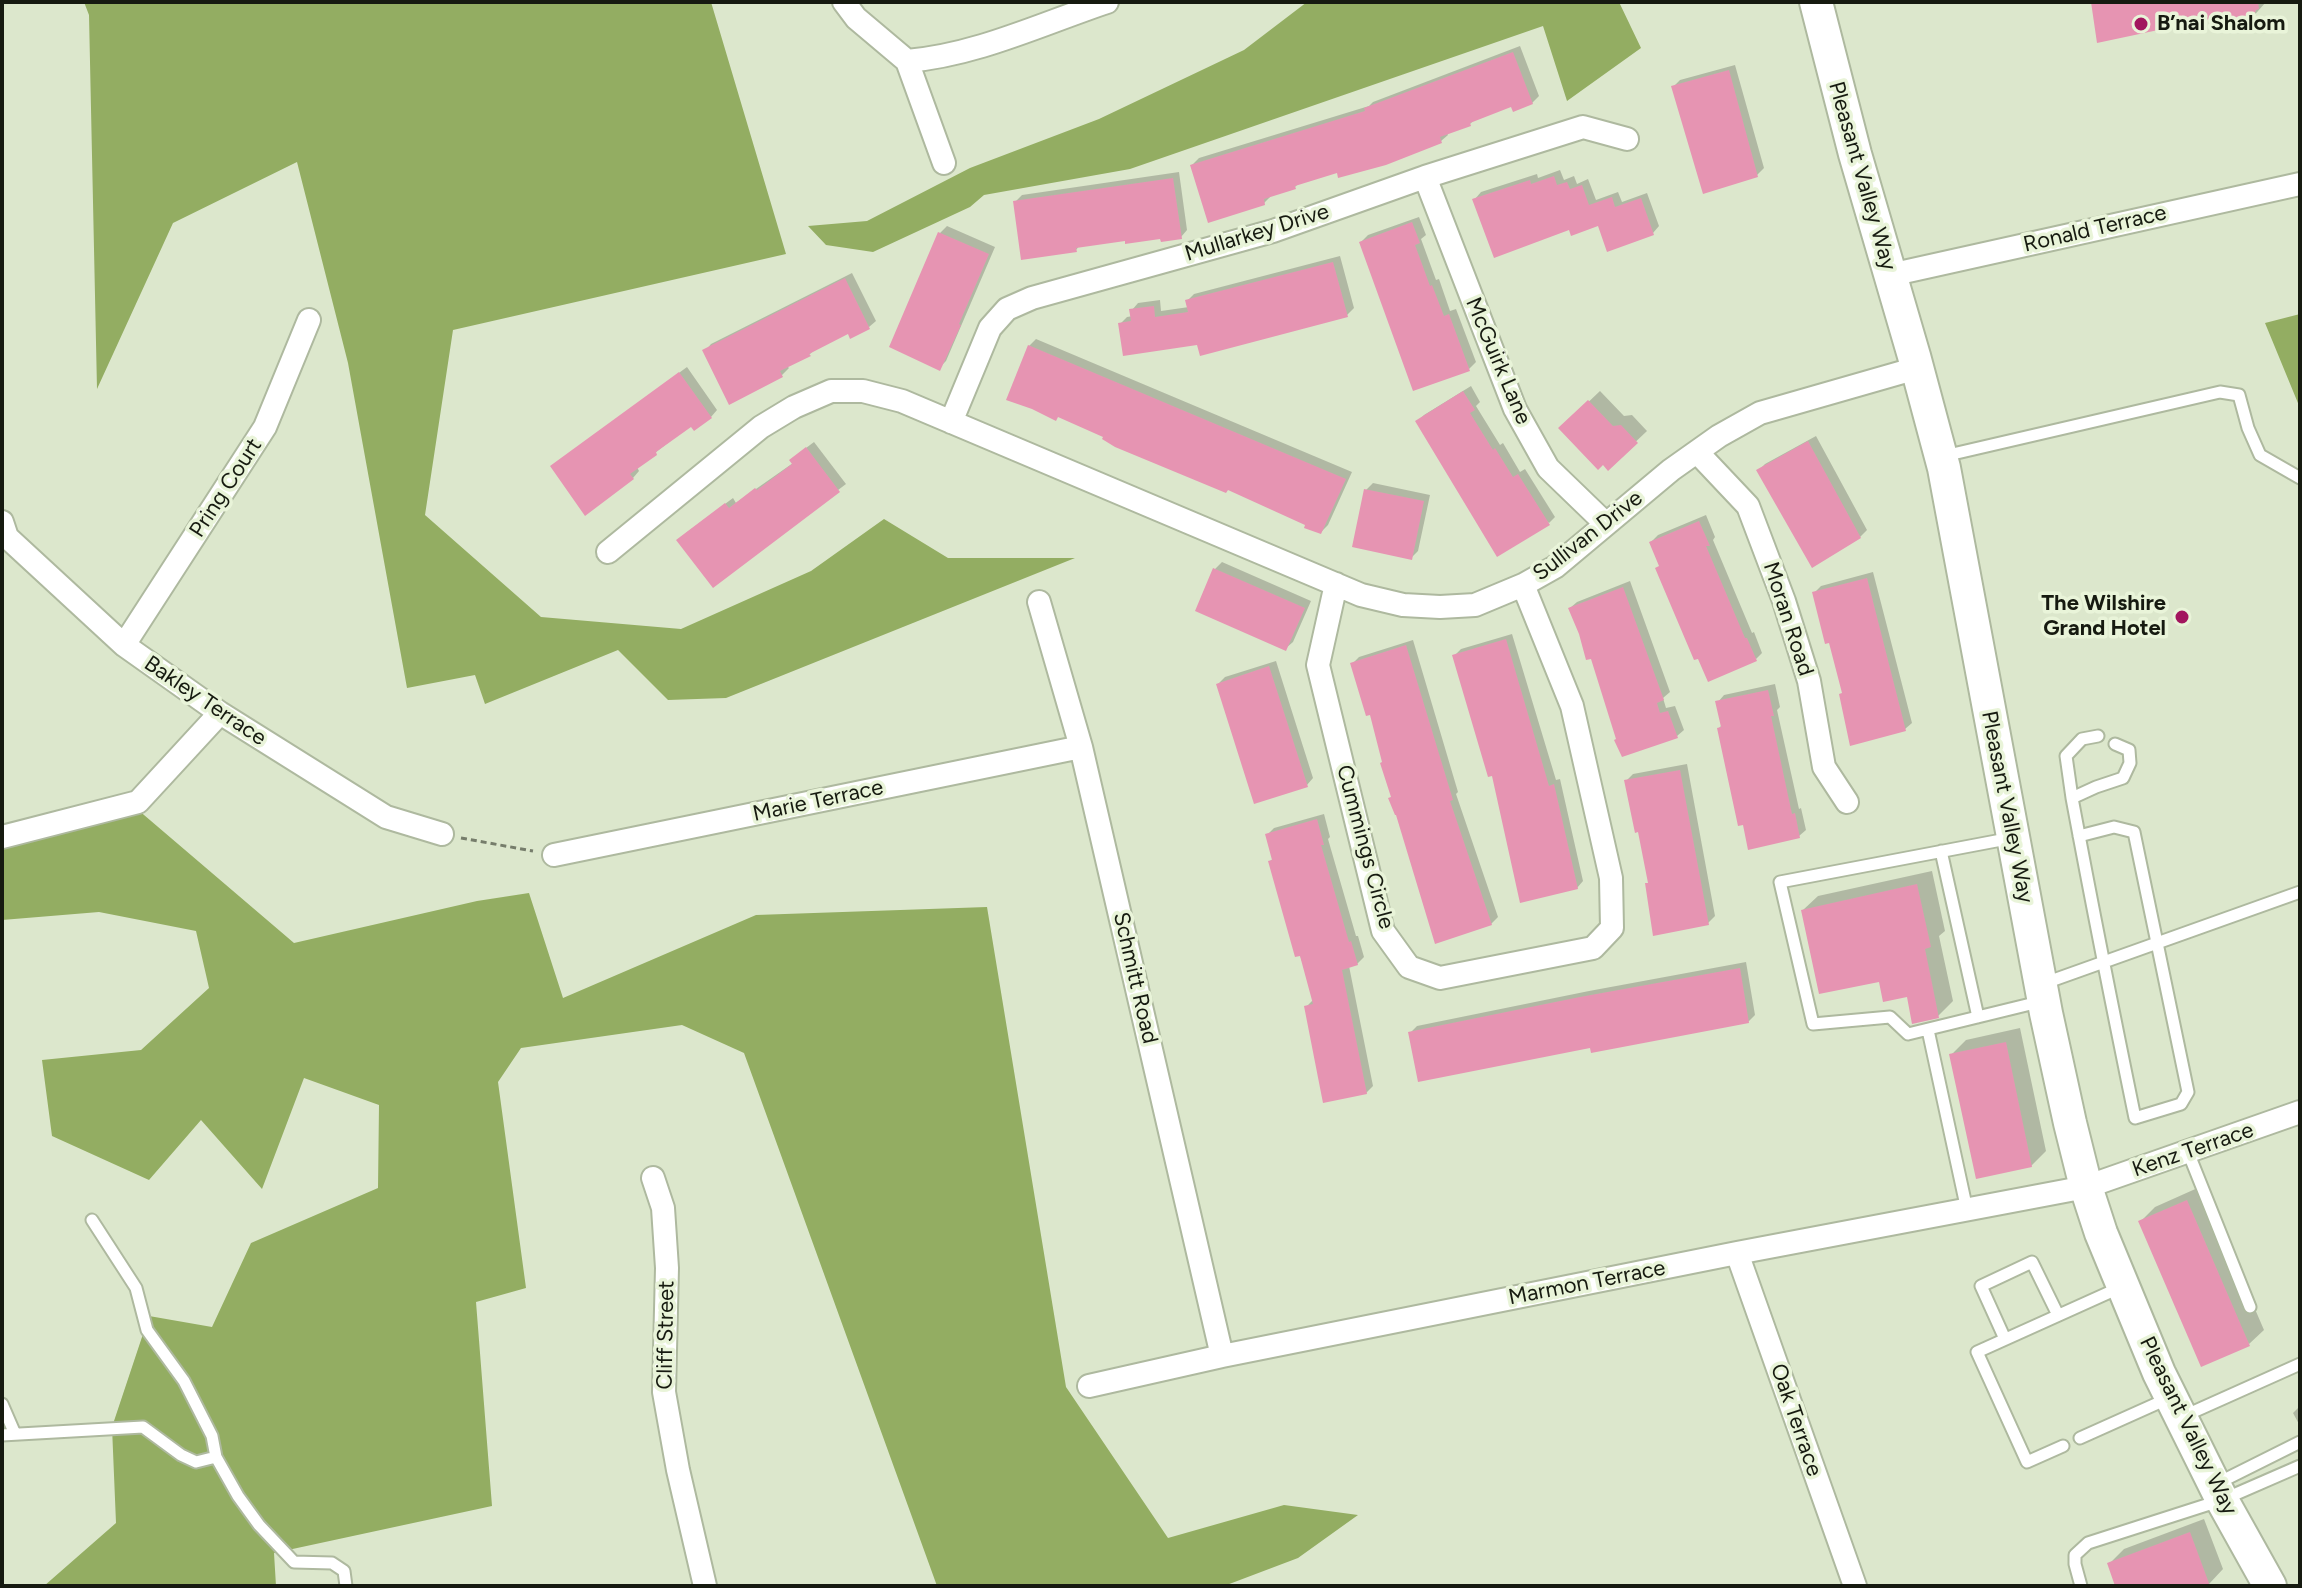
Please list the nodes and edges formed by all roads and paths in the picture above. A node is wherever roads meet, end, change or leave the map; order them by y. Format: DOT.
graph roads {
  1 [pos="844,2"];
  2 [pos="1816,2"];
  3 [pos="1093,4"];
  4 [pos="907,61"];
  5 [pos="1627,139"];
  6 [pos="944,163"];
  7 [pos="1425,177"];
  8 [pos="2300,184"];
  9 [pos="1890,275"];
  10 [pos="309,320"];
  11 [pos="1917,368"];
  12 [pos="951,422"];
  13 [pos="1697,452"];
  14 [pos="1940,457"];
  15 [pos="2300,478"];
  16 [pos="2,522"];
  17 [pos="1606,524"];
  18 [pos="608,552"];
  19 [pos="1336,584"];
  20 [pos="1523,585"];
  21 [pos="1039,602"];
  22 [pos="124,645"];
  23 [pos="220,713"];
  24 [pos="2098,736"];
  25 [pos="2115,744"];
  26 [pos="1081,747"];
  27 [pos="2072,798"];
  28 [pos="1847,802"];
  29 [pos="442,834"];
  30 [pos="2079,836"];
  31 [pos="2,837"];
  32 [pos="2013,837"];
  33 [pos="1941,851"];
  34 [pos="554,855"];
  35 [pos="2300,892"];
  36 [pos="2158,943"];
  37 [pos="2103,962"];
  38 [pos="2042,993"];
  39 [pos="1978,1017"];
  40 [pos="1928,1030"];
  41 [pos="2300,1112"];
  42 [pos="2188,1152"];
  43 [pos="653,1178"];
  44 [pos="2086,1187"];
  45 [pos="1967,1210"];
  46 [pos="92,1220"];
  47 [pos="1737,1253"];
  48 [pos="2123,1286"];
  49 [pos="2250,1307"];
  50 [pos="2058,1315"];
  51 [pos="2005,1339"];
  52 [pos="1222,1356"];
  53 [pos="2300,1364"];
  54 [pos="1089,1386"];
  55 [pos="2,1404"];
  56 [pos="2176,1407"];
  57 [pos="8,1435"];
  58 [pos="2080,1438"];
  59 [pos="2300,1442"];
  60 [pos="2063,1446"];
  61 [pos="216,1457"];
  62 [pos="2300,1466"];
  63 [pos="2218,1493"];
  64 [pos="346,1586"];
  65 [pos="705,1586"];
  66 [pos="1855,1586"];
  67 [pos="2081,1586"];
  68 [pos="2270,1586"];
  1 -- 4 [label="street"];
  2 -- 9 [label="main road, Pleasant Valley Way"];
  3 -- 4 [label="street"];
  4 -- 6 [label="street"];
  5 -- 7 [label="street, Mullarkey Drive"];
  7 -- 12 [label="street, Mullarkey Drive"];
  7 -- 17 [label="street, McGuirk Lane"];
  8 -- 9 [label="street, Ronald Terrace"];
  9 -- 11 [label="main road, Pleasant Valley Way"];
  10 -- 22 [label="street, Pring Court"];
  11 -- 13 [label="street, Sullivan Drive"];
  11 -- 14 [label="main road, Pleasant Valley Way"];
  12 -- 18 [label="street"];
  12 -- 19 [label="street, Sullivan Drive"];
  13 -- 17 [label="street, Sullivan Drive"];
  13 -- 28 [label="street, Moran Road"];
  14 -- 15 [label="lane"];
  14 -- 32 [label="main road, Pleasant Valley Way"];
  16 -- 22 [label="street, Bakley Terrace"];
  17 -- 20 [label="street, Sullivan Drive"];
  19 -- 20 [label="street, Sullivan Drive"];
  19 -- 20 [label="street, Cummings Circle"];
  21 -- 26 [label="street, Schmitt Road"];
  22 -- 23 [label="street, Bakley Terrace"];
  23 -- 29 [label="street, Bakley Terrace"];
  23 -- 31 [label="street"];
  24 -- 27 [label="lane"];
  25 -- 27 [label="lane"];
  26 -- 34 [label="street, Marie Terrace"];
  26 -- 52 [label="street, Schmitt Road"];
  27 -- 30 [label="lane"];
  29 -- 34 [label="path"];
  30 -- 36 [label="lane"];
  30 -- 37 [label="lane"];
  32 -- 33 [label="lane"];
  32 -- 38 [label="main road, Pleasant Valley Way"];
  33 -- 39 [label="lane"];
  33 -- 40 [label="lane"];
  35 -- 36 [label="lane"];
  36 -- 37 [label="lane"];
  36 -- 37 [label="lane"];
  37 -- 38 [label="lane"];
  38 -- 39 [label="lane"];
  38 -- 44 [label="main road, Pleasant Valley Way"];
  39 -- 40 [label="lane"];
  40 -- 45 [label="lane"];
  41 -- 42 [label="street, Kenz Terrace"];
  42 -- 44 [label="street, Kenz Terrace"];
  42 -- 49 [label="lane"];
  43 -- 65 [label="street, Cliff Street"];
  44 -- 45 [label="street, Marmon Terrace"];
  44 -- 48 [label="main road, Pleasant Valley Way"];
  45 -- 47 [label="street, Marmon Terrace"];
  46 -- 61 [label="lane"];
  47 -- 52 [label="street, Marmon Terrace"];
  47 -- 66 [label="street, Oak Terrace"];
  48 -- 50 [label="lane"];
  48 -- 56 [label="main road, Pleasant Valley Way"];
  50 -- 51 [label="lane"];
  50 -- 51 [label="lane"];
  51 -- 60 [label="lane"];
  52 -- 54 [label="street, Marmon Terrace"];
  53 -- 56 [label="lane"];
  55 -- 57 [label="lane"];
  56 -- 58 [label="lane"];
  56 -- 63 [label="main road, Pleasant Valley Way"];
  57 -- 61 [label="lane"];
  59 -- 63 [label="lane"];
  61 -- 64 [label="lane"];
  62 -- 63 [label="lane"];
  63 -- 67 [label="lane"];
  63 -- 68 [label="main road, Pleasant Valley Way"];
}
